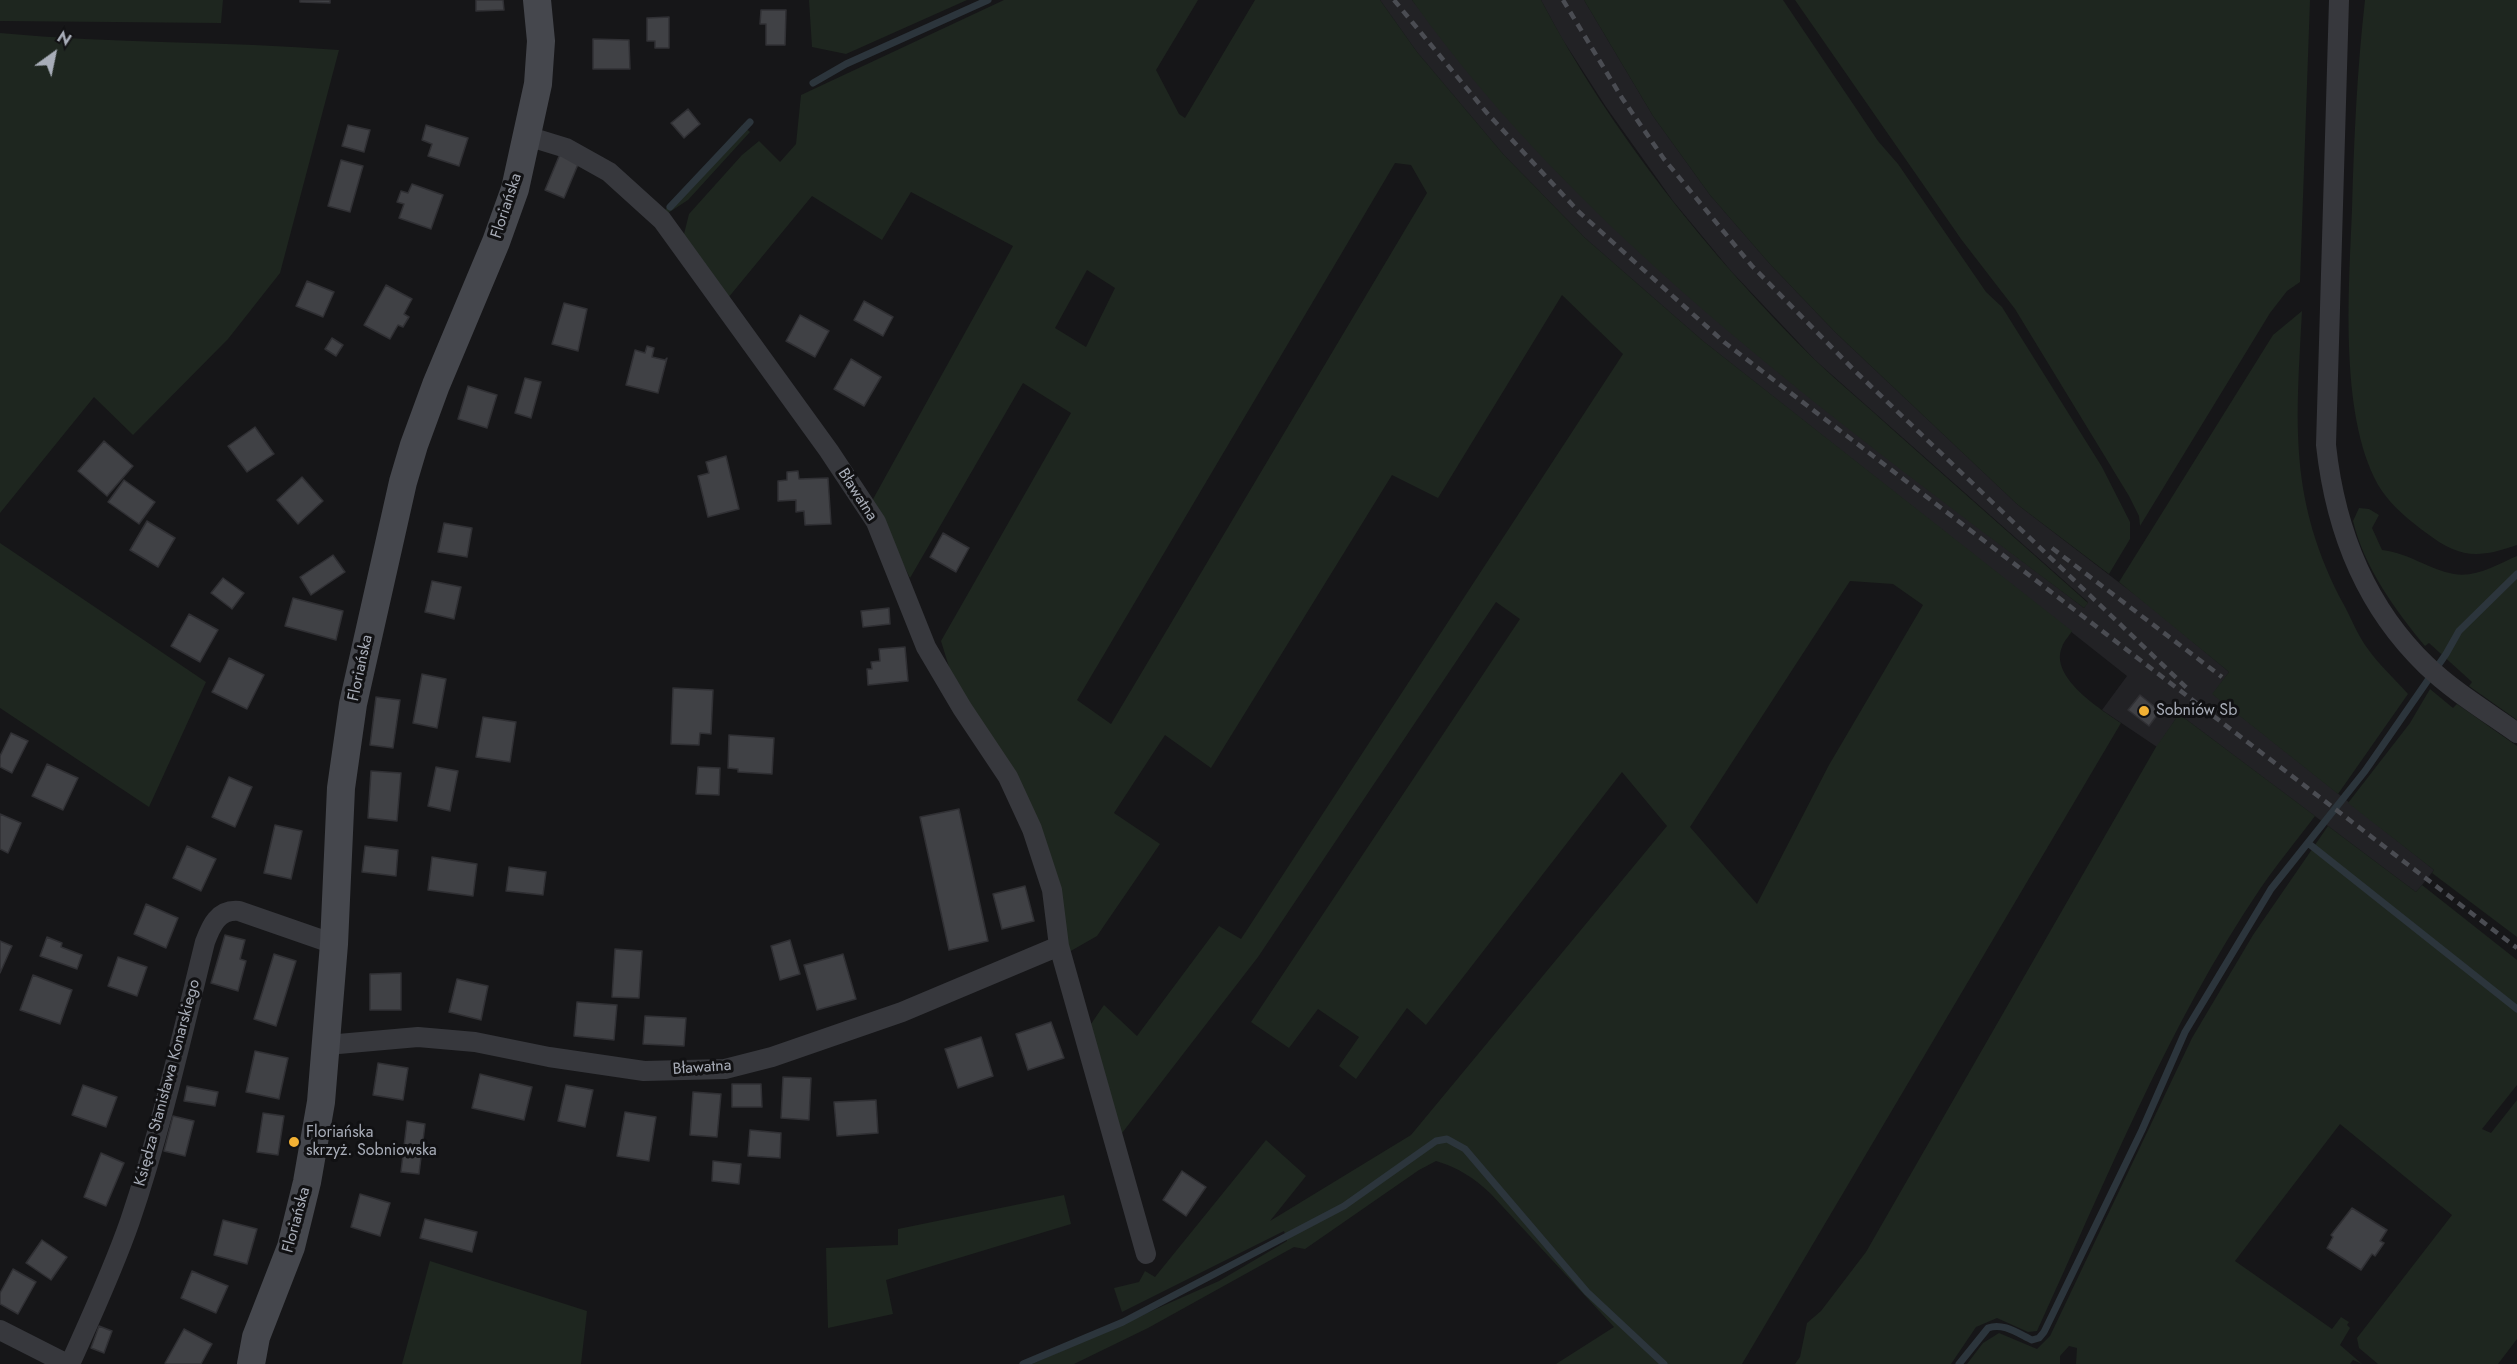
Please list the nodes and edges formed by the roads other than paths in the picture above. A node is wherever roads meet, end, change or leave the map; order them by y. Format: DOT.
graph roads {
  1 [pos="537,0"];
  2 [pos="2339,0"];
  3 [pos="527,136"];
  4 [pos="2517,733"];
  5 [pos="334,944"];
  6 [pos="1059,946"];
  7 [pos="327,1045"];
  8 [pos="1146,1254"];
  9 [pos="0,1330"];
  10 [pos="247,1360"];
  11 [pos="68,1364"];
  1 -- 3 [label="street, Floriańska"];
  2 -- 4 [label="street"];
  3 -- 5 [label="street, Floriańska"];
  3 -- 6 [label="street, Bławatna"];
  5 -- 7 [label="street, Floriańska"];
  5 -- 11 [label="street, Księdza Stanisława Konarskiego"];
  6 -- 7 [label="street, Bławatna"];
  6 -- 8 [label="street, Bławatna"];
  7 -- 10 [label="street, Floriańska"];
  9 -- 11 [label="street, Księdza Stanisława Konarskiego"];
}
